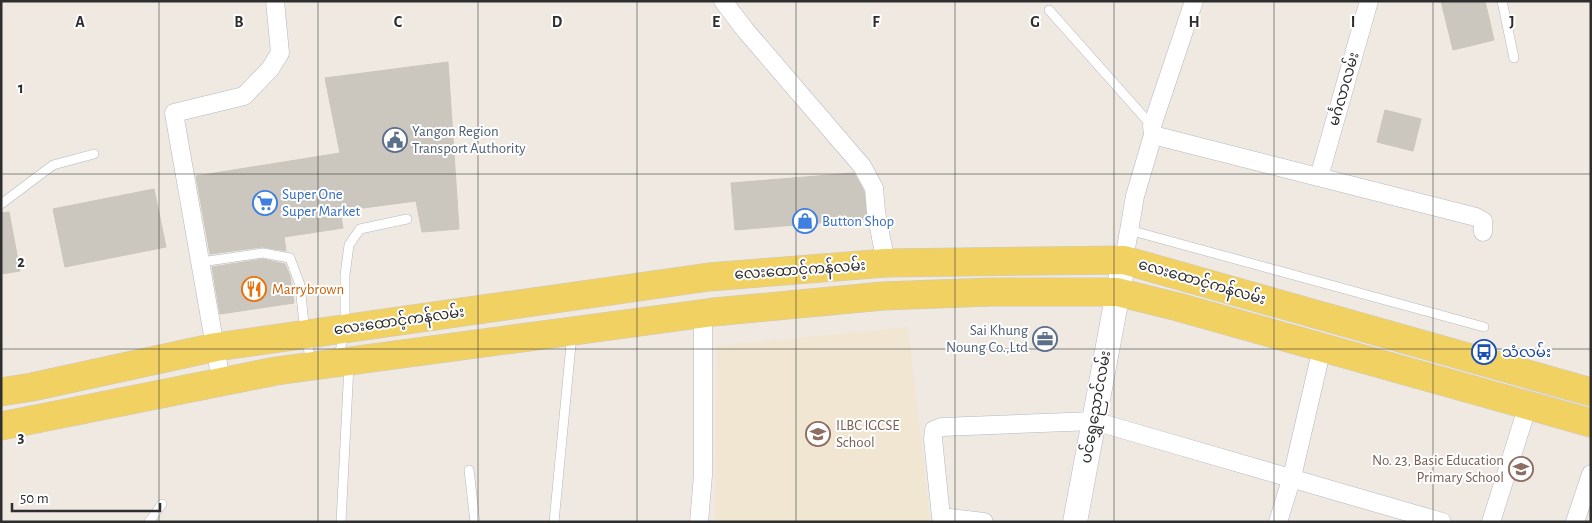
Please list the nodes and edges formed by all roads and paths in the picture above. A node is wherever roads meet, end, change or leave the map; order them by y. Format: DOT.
graph roads {
  1 [pos="274,1"];
  2 [pos="722,1"];
  3 [pos="1194,1"];
  4 [pos="1370,1"];
  5 [pos="1502,1"];
  6 [pos="1049,10"];
  7 [pos="1514,58"];
  8 [pos="1152,131"];
  9 [pos="94,154"];
  10 [pos="1319,177"];
  11 [pos="1,204"];
  12 [pos="407,219"];
  13 [pos="1128,230"];
  14 [pos="1483,232"];
  15 [pos="1124,260"];
  16 [pos="201,262"];
  17 [pos="886,263"];
  18 [pos="710,277"];
  19 [pos="1117,292"];
  20 [pos="708,313"];
  21 [pos="1352,326"];
  22 [pos="1484,327"];
  23 [pos="345,328"];
  24 [pos="572,331"];
  25 [pos="305,334"];
  26 [pos="271,339"];
  27 [pos="216,347"];
  28 [pos="1334,351"];
  29 [pos="1485,362"];
  30 [pos="333,363"];
  31 [pos="276,371"];
  32 [pos="221,381"];
  33 [pos="1,390"];
  34 [pos="1486,392"];
  35 [pos="1591,392"];
  36 [pos="1528,406"];
  37 [pos="40,419"];
  38 [pos="1094,421"];
  39 [pos="1591,423"];
  40 [pos="1,426"];
  41 [pos="1,434"];
  42 [pos="469,470"];
  43 [pos="1591,474"];
  44 [pos="1292,478"];
  45 [pos="162,504"];
  46 [pos="149,522"];
  47 [pos="341,522"];
  48 [pos="475,522"];
  49 [pos="554,522"];
  50 [pos="700,522"];
  51 [pos="984,522"];
  52 [pos="1075,522"];
  53 [pos="1278,522"];
  54 [pos="1442,522"];
  55 [pos="1491,522"];
  56 [pos="1575,522"];
  1 -- 16 [label="street"];
  2 -- 17 [label="street"];
  3 -- 8 [label="street"];
  4 -- 10 [label="street, မင်္ဂလာလမ်း"];
  5 -- 7 [label="lane"];
  6 -- 8 [label="lane"];
  8 -- 10 [label="street"];
  8 -- 13 [label="street"];
  9 -- 11 [label="lane"];
  10 -- 14 [label="street"];
  12 -- 23 [label="lane"];
  13 -- 15 [label="street"];
  13 -- 22 [label="lane"];
  15 -- 17 [label="main road, လေးထောင့်ကန်လမ်း"];
  15 -- 19 [label="street, ပင်ရွှေညောင်လမ်း"];
  15 -- 21 [label="main road, လေးထောင့်ကန်လမ်း"];
  16 -- 25 [label="lane"];
  16 -- 27 [label="street"];
  17 -- 18 [label="main road, လေးထောင့်ကန်လမ်း"];
  18 -- 20 [label="main road"];
  18 -- 23 [label="main road, လေးထောင့်ကန်လမ်း"];
  19 -- 20 [label="main road, လေးထောင့်ကန်လမ်း"];
  19 -- 28 [label="main road, လေးထောင့်ကန်လမ်း"];
  19 -- 38 [label="street, ပင်ရွှေညောင်လမ်း"];
  20 -- 24 [label="main road, လေးထောင့်ကန်လမ်း"];
  20 -- 50 [label="street"];
  21 -- 28 [label="main road"];
  21 -- 29 [label="main road, လေးထောင့်ကန်လမ်း"];
  23 -- 25 [label="main road, လေးထောင့်ကန်လမ်း"];
  23 -- 30 [label="lane"];
  24 -- 30 [label="main road, လေးထောင့်ကန်လမ်း"];
  24 -- 49 [label="lane"];
  25 -- 26 [label="main road, လေးထောင့်ကန်လမ်း"];
  25 -- 30 [label="lane"];
  26 -- 27 [label="main road, လေးထောင့်ကန်လမ်း"];
  26 -- 31 [label="main road"];
  27 -- 32 [label="street"];
  27 -- 33 [label="main road, လေးထောင့်ကန်လမ်း"];
  28 -- 34 [label="main road, လေးထောင့်ကန်လမ်း"];
  28 -- 44 [label="street"];
  29 -- 34 [label="street"];
  29 -- 35 [label="main road, လေးထောင့်ကန်လမ်း"];
  30 -- 31 [label="main road, လေးထောင့်ကန်လမ်း"];
  30 -- 47 [label="lane"];
  31 -- 32 [label="main road, လေးထောင့်ကန်လမ်း"];
  32 -- 37 [label="main road, လေးထောင့်ကန်လမ်း"];
  34 -- 36 [label="main road, လေးထောင့်ကန်လမ်း"];
  36 -- 39 [label="main road, လေးထောင့်ကန်လမ်း"];
  36 -- 55 [label="street"];
  37 -- 40 [label="main road, လေးထောင့်ကန်လမ်း"];
  37 -- 41 [label="main road"];
  38 -- 44 [label="street"];
  38 -- 51 [label="street"];
  38 -- 52 [label="street, ပင်ရွှေညောင်လမ်း"];
  42 -- 48 [label="lane"];
  43 -- 56 [label="street"];
  44 -- 53 [label="street"];
  44 -- 54 [label="street"];
  45 -- 46 [label="lane"];
}
